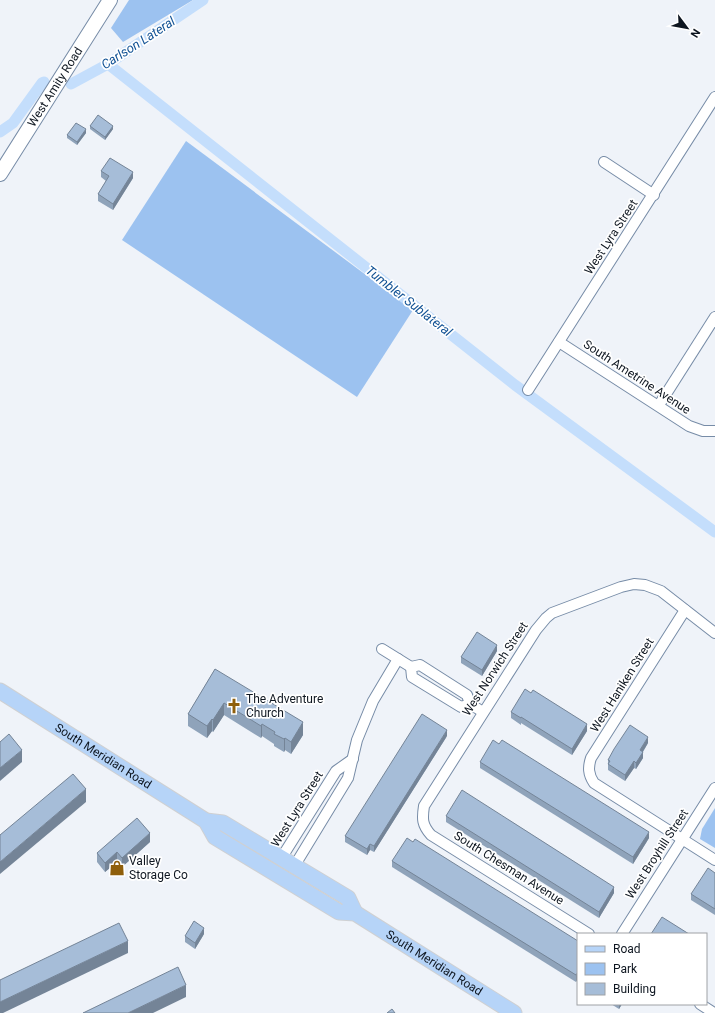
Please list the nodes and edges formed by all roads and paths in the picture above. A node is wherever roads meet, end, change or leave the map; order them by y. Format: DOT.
graph roads {
  1 [pos="110,0"];
  2 [pos="715,97"];
  3 [pos="604,162"];
  4 [pos="0,174"];
  5 [pos="654,195"];
  6 [pos="715,317"];
  7 [pos="559,342"];
  8 [pos="528,390"];
  9 [pos="659,405"];
  10 [pos="715,431"];
  11 [pos="685,610"];
  12 [pos="715,634"];
  13 [pos="382,649"];
  14 [pos="398,659"];
  15 [pos="0,691"];
  16 [pos="483,712"];
  17 [pos="353,759"];
  18 [pos="715,788"];
  19 [pos="422,817"];
  20 [pos="208,824"];
  21 [pos="682,839"];
  22 [pos="715,860"];
  23 [pos="288,861"];
  24 [pos="354,911"];
  25 [pos="587,933"];
  26 [pos="623,933"];
  27 [pos="702,1005"];
  28 [pos="514,1013"];
  29 [pos="714,1013"];
  1 -- 4 [label="main road, West Amity Road"];
  2 -- 5 [label="street, West Lyra Street"];
  3 -- 5 [label="street"];
  5 -- 7 [label="street, West Lyra Street"];
  6 -- 9 [label="street"];
  7 -- 8 [label="street, West Lyra Street"];
  7 -- 9 [label="street, South Ametrine Avenue"];
  9 -- 10 [label="street, South Ametrine Avenue"];
  11 -- 12 [label="street"];
  11 -- 16 [label="street, West Norwich Street"];
  11 -- 21 [label="street, West Haniken Street"];
  13 -- 14 [label="street"];
  14 -- 16 [label="street"];
  14 -- 17 [label="street"];
  15 -- 20 [label="main road, South Meridian Road"];
  16 -- 19 [label="street, West Norwich Street"];
  17 -- 23 [label="street"];
  17 -- 23 [label="street, West Lyra Street"];
  18 -- 21 [label="street, West Broyhill Street"];
  19 -- 25 [label="street, South Chesman Avenue"];
  20 -- 23 [label="main road, South Meridian Road"];
  20 -- 24 [label="main road, South Meridian Road"];
  21 -- 22 [label="street"];
  21 -- 26 [label="street, West Broyhill Street"];
  23 -- 24 [label="main road, South Meridian Road"];
  24 -- 28 [label="main road, South Meridian Road"];
  27 -- 29 [label="street"];
}
